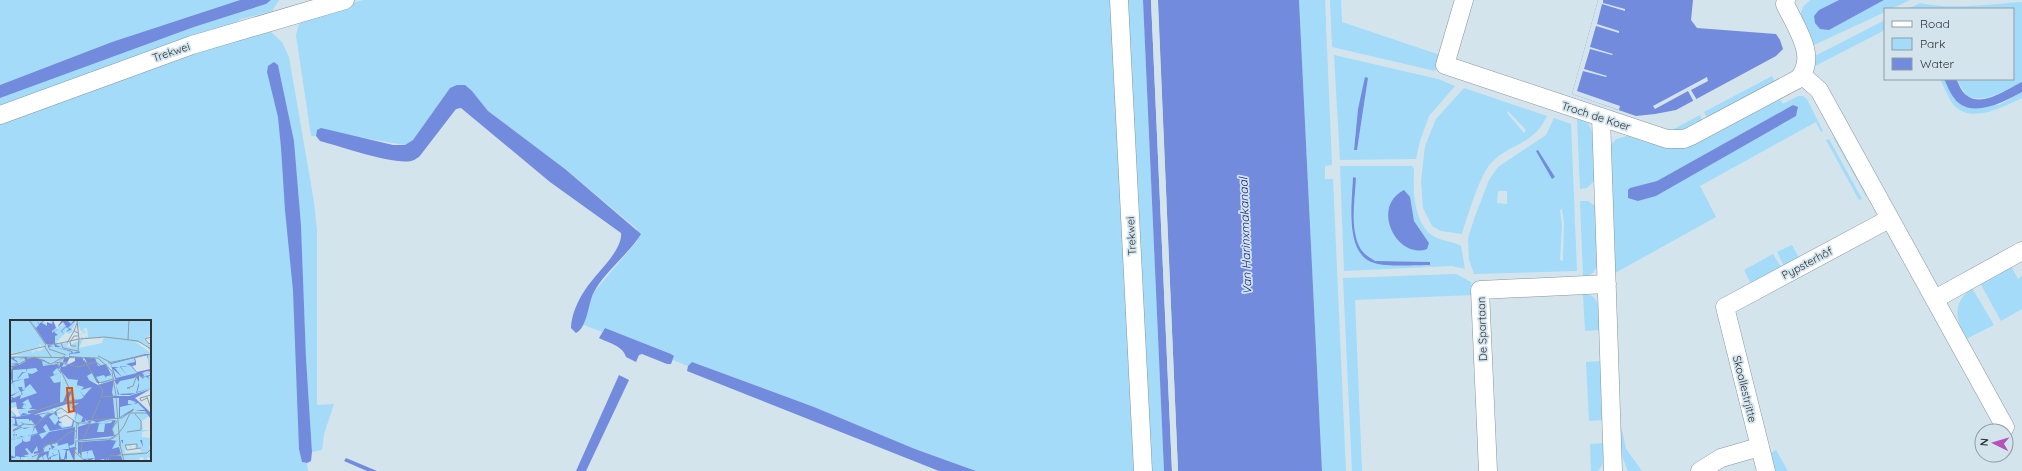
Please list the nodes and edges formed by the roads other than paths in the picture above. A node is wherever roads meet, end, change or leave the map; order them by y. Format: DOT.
graph roads {
  1 [pos="345,0"];
  2 [pos="1119,0"];
  3 [pos="1464,0"];
  4 [pos="1788,1"];
  5 [pos="1802,75"];
  6 [pos="0,114"];
  7 [pos="1601,117"];
  8 [pos="1889,219"];
  9 [pos="2022,250"];
  10 [pos="1607,284"];
  11 [pos="1935,299"];
  12 [pos="1725,307"];
  13 [pos="2003,423"];
  14 [pos="1759,447"];
  15 [pos="1143,471"];
  16 [pos="1488,471"];
  17 [pos="1613,471"];
  18 [pos="1700,471"];
  19 [pos="1766,471"];
  1 -- 6 [label="street, Trekwei"];
  2 -- 15 [label="street, Trekwei"];
  3 -- 7 [label="street, Troch de Koer"];
  4 -- 5 [label="street"];
  5 -- 7 [label="street, Troch de Koer"];
  5 -- 8 [label="street"];
  7 -- 10 [label="street"];
  8 -- 11 [label="street"];
  8 -- 12 [label="street, Pypsterhôf"];
  9 -- 11 [label="street"];
  10 -- 16 [label="street, De Spartaan"];
  10 -- 17 [label="street"];
  11 -- 13 [label="street"];
  12 -- 14 [label="street, Skoallestrjitte"];
  14 -- 18 [label="street"];
  14 -- 19 [label="street, Skoallestrjitte"];
}
